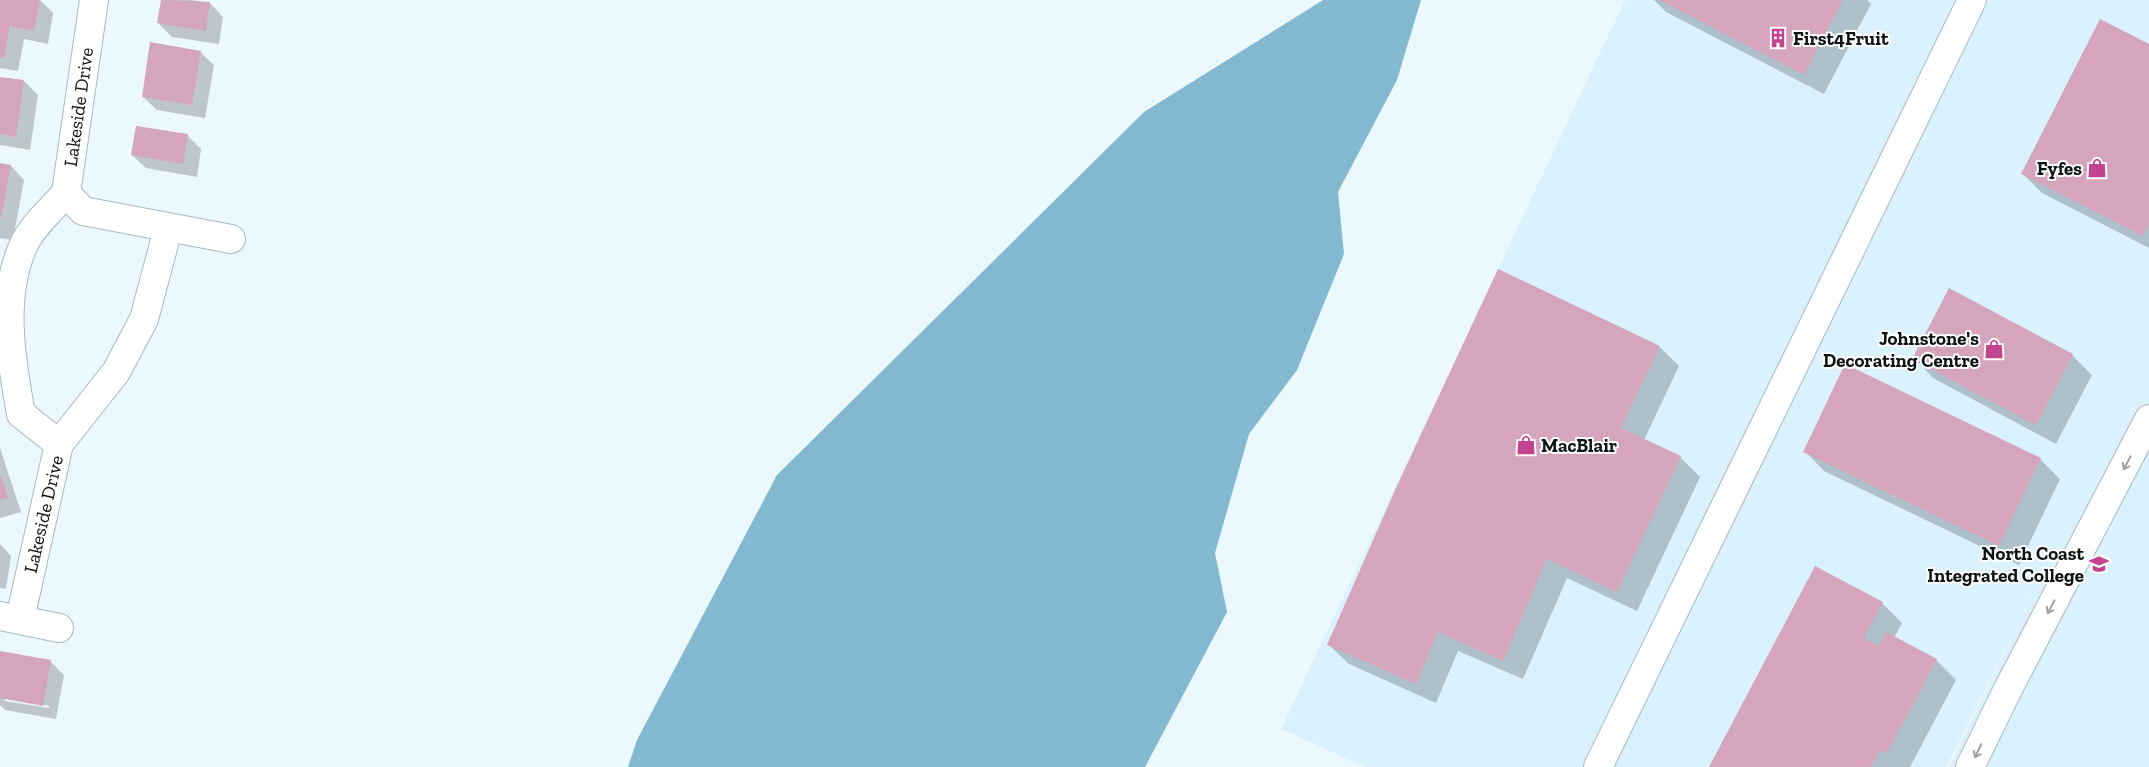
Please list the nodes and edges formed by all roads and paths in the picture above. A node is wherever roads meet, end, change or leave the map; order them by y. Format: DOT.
graph roads {
  1 [pos="94,0"];
  2 [pos="1972,0"];
  3 [pos="66,194"];
  4 [pos="168,229"];
  5 [pos="231,239"];
  6 [pos="2146,431"];
  7 [pos="59,444"];
  8 [pos="10,618"];
  9 [pos="59,628"];
  10 [pos="1598,767"];
  11 [pos="1970,767"];
  1 -- 3 [label="street, Lakeside Drive"];
  2 -- 10 [label="street"];
  3 -- 4 [label="street, Lakeside Drive"];
  3 -- 7 [label="street"];
  4 -- 5 [label="street, Lakeside Drive"];
  4 -- 7 [label="street, Lakeside Drive"];
  6 -- 11 [label="street, one-way"];
  7 -- 8 [label="street, Lakeside Drive"];
  8 -- 9 [label="street, Lakeside Drive"];
}
